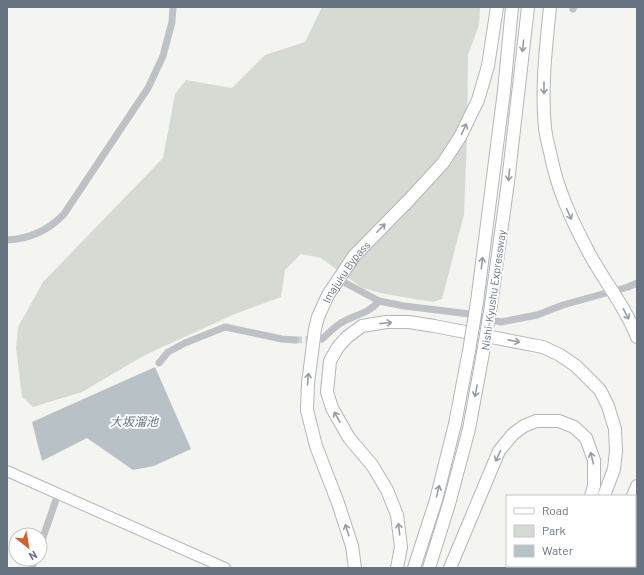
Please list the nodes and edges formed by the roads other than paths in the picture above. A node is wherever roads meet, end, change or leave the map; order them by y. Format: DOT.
graph roads {
  1 [pos="173,7"];
  2 [pos="496,7"];
  3 [pos="512,7"];
  4 [pos="528,7"];
  5 [pos="550,7"];
  6 [pos="7,240"];
  7 [pos="338,279"];
  8 [pos="637,283"];
  9 [pos="613,291"];
  10 [pos="379,301"];
  11 [pos="637,337"];
  12 [pos="322,339"];
  13 [pos="295,340"];
  14 [pos="159,363"];
  15 [pos="7,471"];
  16 [pos="58,494"];
  17 [pos="591,495"];
  18 [pos="604,495"];
  19 [pos="47,527"];
  20 [pos="225,568"];
  21 [pos="356,568"];
  22 [pos="397,568"];
  23 [pos="414,568"];
  24 [pos="429,568"];
  25 [pos="450,568"];
  1 -- 6 [label="street"];
  7 -- 2 [label="highway, Imajuku Bypass, one-way"];
  23 -- 3 [label="highway, Nishi-Kyushu Expressway, one-way, bridge"];
  4 -- 24 [label="highway, Nishi-Kyushu Expressway, one-way, bridge"];
  5 -- 9 [label="highway, one-way"];
  7 -- 10 [label="street"];
  21 -- 7 [label="highway, Imajuku Bypass, one-way"];
  8 -- 9 [label="street"];
  9 -- 10 [label="street"];
  9 -- 11 [label="highway, one-way"];
  10 -- 12 [label="street"];
  13 -- 14 [label="street"];
  15 -- 16 [label="street"];
  16 -- 19 [label="street"];
  16 -- 20 [label="street"];
  17 -- 25 [label="highway, one-way"];
  22 -- 18 [label="highway, one-way"];
}
